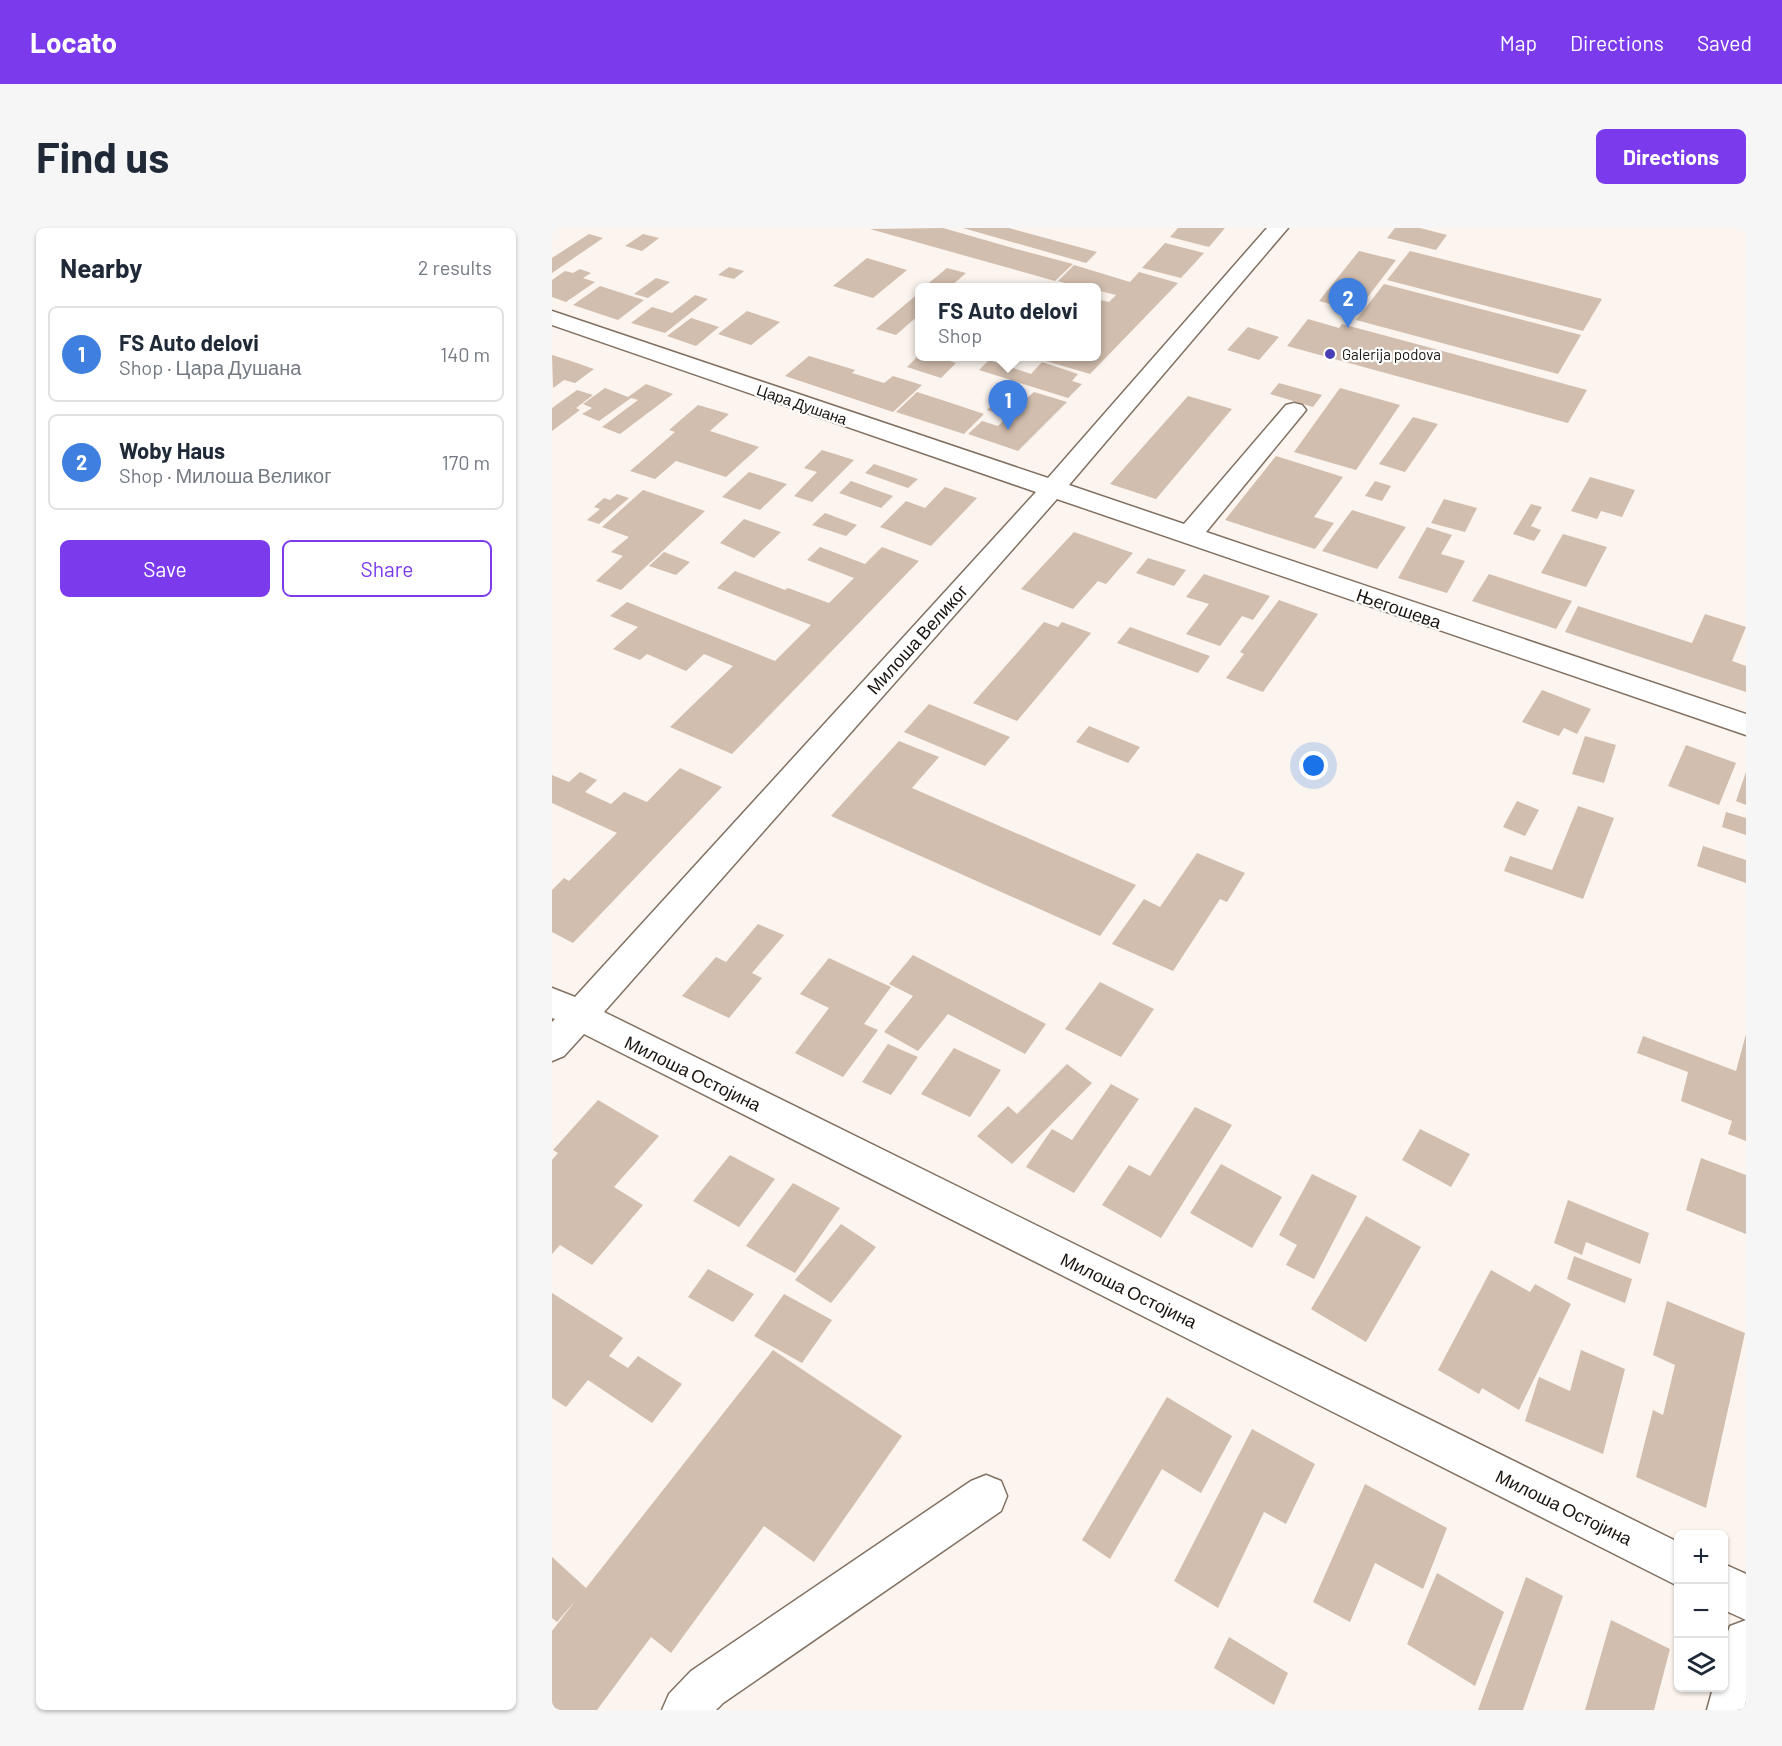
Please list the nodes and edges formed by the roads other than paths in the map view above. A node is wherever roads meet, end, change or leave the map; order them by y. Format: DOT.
graph roads {
  1 [pos="1278,228"];
  2 [pos="552,318"];
  3 [pos="1294,410"];
  4 [pos="1051,489"];
  5 [pos="1188,536"];
  6 [pos="1746,725"];
  7 [pos="565,1009"];
  8 [pos="552,1046"];
  9 [pos="986,1496"];
  10 [pos="1674,1562"];
  11 [pos="1728,1588"];
  12 [pos="1746,1598"];
  13 [pos="1746,1642"];
  14 [pos="685,1710"];
  15 [pos="1730,1710"];
  1 -- 4 [label="street, Милоша Великог"];
  2 -- 4 [label="street, Цара Душана"];
  3 -- 5 [label="street"];
  4 -- 5 [label="street, Његошева"];
  4 -- 7 [label="street, Милоша Великог"];
  5 -- 6 [label="street, Његошева"];
  7 -- 8 [label="street, Милоша Великог"];
  7 -- 10 [label="street, Милоша Остојина"];
  9 -- 14 [label="street"];
  11 -- 12 [label="street"];
  13 -- 15 [label="street"];
}
